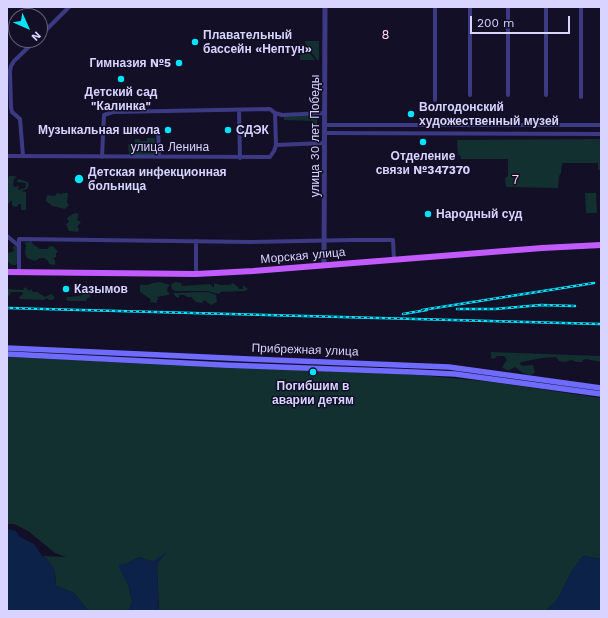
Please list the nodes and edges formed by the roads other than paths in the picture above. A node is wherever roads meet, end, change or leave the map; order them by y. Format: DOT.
graph roads {
  1 [pos="69,7"];
  2 [pos="325,7"];
  3 [pos="435,7"];
  4 [pos="470,7"];
  5 [pos="508,7"];
  6 [pos="546,7"];
  7 [pos="581,7"];
  8 [pos="48,28"];
  9 [pos="28,48"];
  10 [pos="470,95"];
  11 [pos="508,95"];
  12 [pos="546,95"];
  13 [pos="581,97"];
  14 [pos="435,100"];
  15 [pos="239,110"];
  16 [pos="275,113"];
  17 [pos="324,113"];
  18 [pos="324,125"];
  19 [pos="509,125"];
  20 [pos="601,126"];
  21 [pos="158,128"];
  22 [pos="324,133"];
  23 [pos="509,134"];
  24 [pos="601,134"];
  25 [pos="324,143"];
  26 [pos="276,145"];
  27 [pos="7,156"];
  28 [pos="23,156"];
  29 [pos="102,156"];
  30 [pos="159,157"];
  31 [pos="240,158"];
  32 [pos="7,236"];
  33 [pos="196,241"];
  34 [pos="325,241"];
  35 [pos="601,245"];
  36 [pos="19,246"];
  37 [pos="394,260"];
  38 [pos="324,265"];
  39 [pos="7,272"];
  40 [pos="19,272"];
  41 [pos="196,274"];
  42 [pos="7,348"];
  43 [pos="7,354"];
  44 [pos="601,388"];
  45 [pos="601,394"];
  1 -- 8 [label="street"];
  2 -- 17 [label="street, улица 30 лет Победы"];
  3 -- 14 [label="street"];
  4 -- 10 [label="street"];
  5 -- 11 [label="street"];
  6 -- 12 [label="street"];
  7 -- 13 [label="street"];
  9 -- 28 [label="street"];
  15 -- 16 [label="street"];
  15 -- 29 [label="street"];
  15 -- 31 [label="street"];
  16 -- 17 [label="street"];
  16 -- 26 [label="street"];
  17 -- 18 [label="street, улица 30 лет Победы"];
  18 -- 19 [label="street"];
  18 -- 22 [label="street, улица 30 лет Победы"];
  19 -- 20 [label="street"];
  19 -- 23 [label="street"];
  21 -- 30 [label="street"];
  22 -- 23 [label="street"];
  22 -- 25 [label="street, улица 30 лет Победы"];
  23 -- 24 [label="street"];
  25 -- 26 [label="street"];
  25 -- 34 [label="street, улица 30 лет Победы"];
  26 -- 31 [label="street, улица Ленина"];
  27 -- 28 [label="street, улица Ленина"];
  28 -- 29 [label="street, улица Ленина"];
  29 -- 30 [label="street, улица Ленина"];
  30 -- 31 [label="street, улица Ленина"];
  32 -- 36 [label="street"];
  33 -- 34 [label="street"];
  33 -- 36 [label="street"];
  33 -- 41 [label="street"];
  34 -- 37 [label="street"];
  34 -- 38 [label="street, улица 30 лет Победы"];
  35 -- 37 [label="main road, Морская улица"];
  36 -- 40 [label="street"];
  37 -- 38 [label="main road, Морская улица"];
  38 -- 41 [label="main road, Морская улица"];
  39 -- 40 [label="main road, Морская улица"];
  40 -- 41 [label="main road, Морская улица"];
  42 -- 44 [label="main road, Прибрежная улица"];
  43 -- 45 [label="main road, Прибрежная улица"];
}
